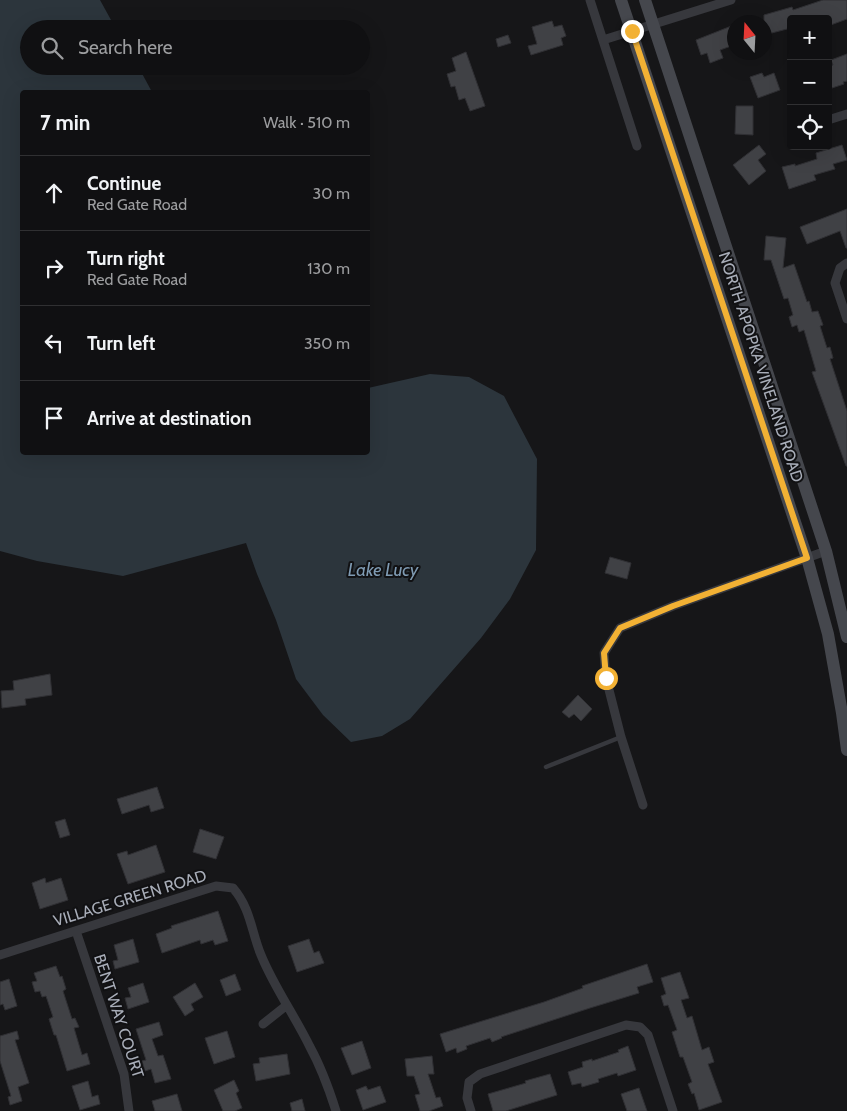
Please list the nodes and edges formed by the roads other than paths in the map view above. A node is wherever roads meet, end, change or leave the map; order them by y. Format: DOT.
graph roads {
  1 [pos="590,0"];
  2 [pos="622,0"];
  3 [pos="645,0"];
  4 [pos="731,0"];
  5 [pos="653,24"];
  6 [pos="632,31"];
  7 [pos="603,40"];
  8 [pos="847,114"];
  9 [pos="832,119"];
  10 [pos="638,146"];
  11 [pos="847,263"];
  12 [pos="847,319"];
  13 [pos="826,551"];
  14 [pos="807,558"];
  15 [pos="847,637"];
  16 [pos="845,713"];
  17 [pos="621,737"];
  18 [pos="847,750"];
  19 [pos="546,767"];
  20 [pos="644,805"];
  21 [pos="76,931"];
  22 [pos="0,955"];
  23 [pos="287,1005"];
  24 [pos="263,1024"];
  25 [pos="129,1111"];
  26 [pos="336,1111"];
  27 [pos="471,1111"];
  28 [pos="673,1111"];
  1 -- 7 [label="street"];
  2 -- 6 [label="street, NORTH APOPKA VINELAND ROAD"];
  3 -- 5 [label="street, NORTH APOPKA VINELAND ROAD"];
  4 -- 5 [label="street"];
  5 -- 6 [label="street"];
  5 -- 13 [label="street, NORTH APOPKA VINELAND ROAD"];
  6 -- 7 [label="street"];
  6 -- 14 [label="street, NORTH APOPKA VINELAND ROAD"];
  7 -- 10 [label="street"];
  8 -- 9 [label="street"];
  11 -- 12 [label="street"];
  13 -- 14 [label="street"];
  13 -- 15 [label="street, NORTH APOPKA VINELAND ROAD"];
  14 -- 16 [label="street, NORTH APOPKA VINELAND ROAD"];
  14 -- 17 [label="street"];
  16 -- 18 [label="street, NORTH APOPKA VINELAND ROAD"];
  17 -- 19 [label="lane"];
  17 -- 20 [label="street"];
  21 -- 22 [label="street, VILLAGE GREEN ROAD"];
  21 -- 23 [label="street, VILLAGE GREEN ROAD"];
  21 -- 25 [label="street, BENT WAY COURT"];
  23 -- 24 [label="street"];
  23 -- 26 [label="street, VILLAGE GREEN ROAD"];
  27 -- 28 [label="street"];
}
